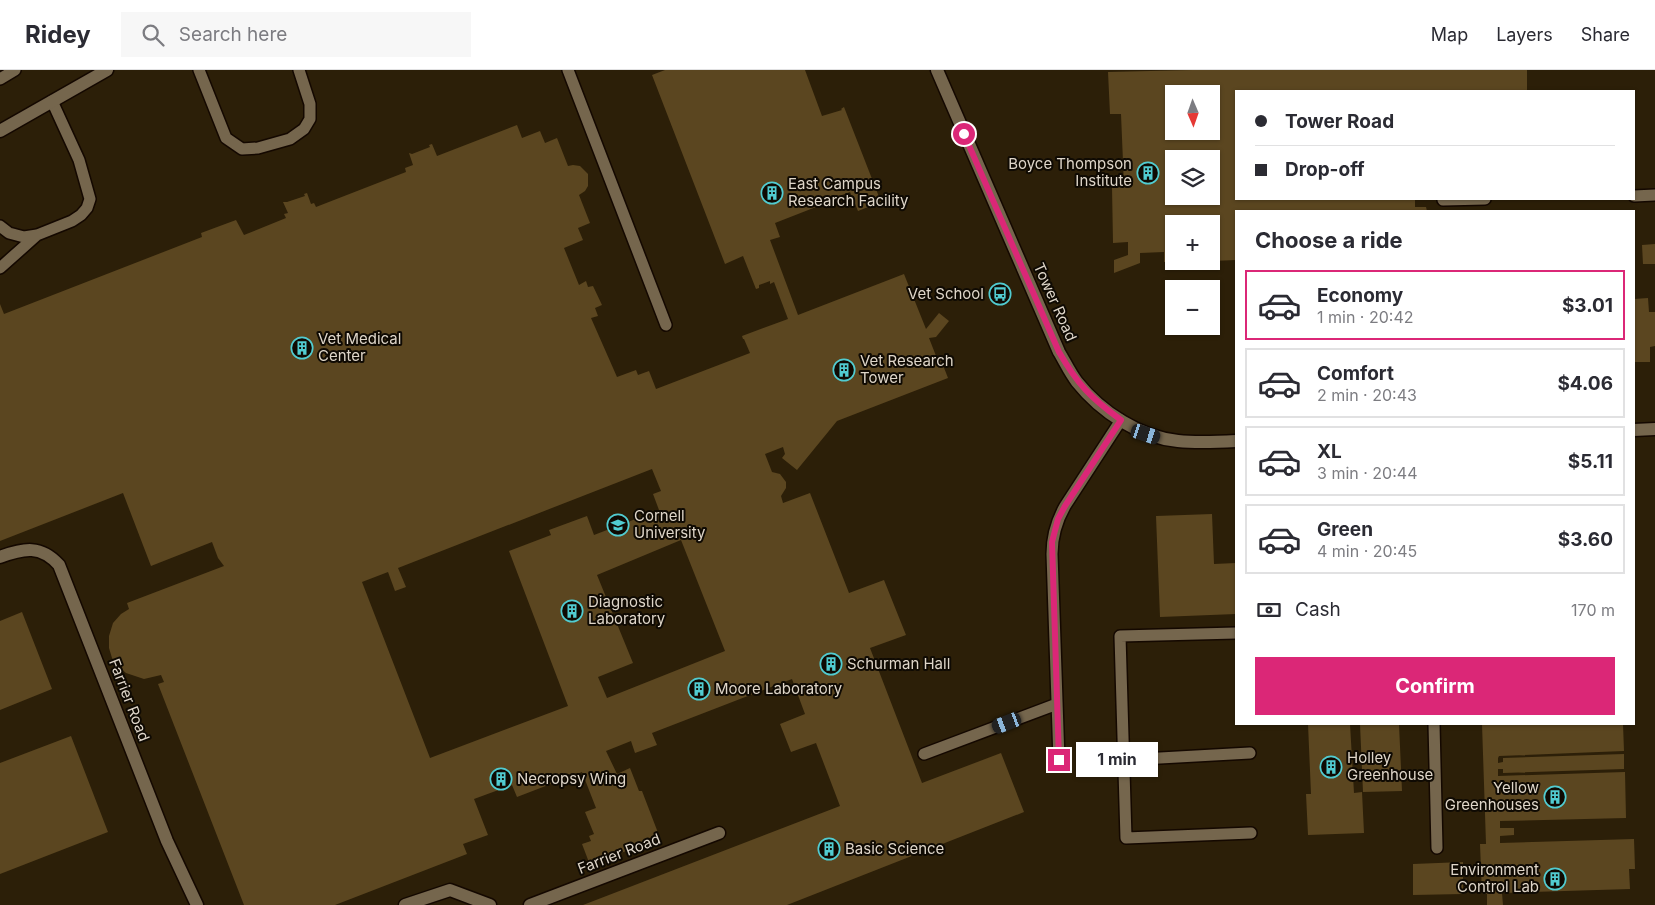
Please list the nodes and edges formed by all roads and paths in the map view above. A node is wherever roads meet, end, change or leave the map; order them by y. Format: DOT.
graph roads {
  1 [pos="15,70"];
  2 [pos="107,70"];
  3 [pos="199,70"];
  4 [pos="299,70"];
  5 [pos="568,70"];
  6 [pos="937,70"];
  7 [pos="0,79"];
  8 [pos="52,101"];
  9 [pos="0,131"];
  10 [pos="1655,195"];
  11 [pos="1635,196"];
  12 [pos="0,226"];
  13 [pos="37,235"];
  14 [pos="0,268"];
  15 [pos="666,325"];
  16 [pos="1121,420"];
  17 [pos="1655,429"];
  18 [pos="1635,430"];
  19 [pos="1235,441"];
  20 [pos="0,557"];
  21 [pos="1235,632"];
  22 [pos="1057,704"];
  23 [pos="1434,725"];
  24 [pos="924,754"];
  25 [pos="1250,754"];
  26 [pos="1059,760"];
  27 [pos="1124,760"];
  28 [pos="719,833"];
  29 [pos="1251,833"];
  30 [pos="1437,848"];
  31 [pos="197,905"];
  32 [pos="405,905"];
  33 [pos="490,905"];
  34 [pos="530,905"];
  1 -- 7 [label="lane"];
  2 -- 8 [label="street"];
  3 -- 4 [label="lane"];
  5 -- 15 [label="lane"];
  6 -- 16 [label="street, Tower Road"];
  8 -- 9 [label="street"];
  8 -- 13 [label="lane"];
  10 -- 11 [label="lane"];
  12 -- 13 [label="lane"];
  13 -- 14 [label="lane"];
  16 -- 19 [label="street, Tower Road"];
  16 -- 22 [label="lane"];
  17 -- 18 [label="street"];
  20 -- 31 [label="street, Farrier Road"];
  21 -- 27 [label="lane"];
  22 -- 24 [label="lane"];
  22 -- 26 [label="lane"];
  23 -- 30 [label="lane"];
  25 -- 27 [label="lane"];
  27 -- 29 [label="lane"];
  28 -- 34 [label="street, Farrier Road"];
  32 -- 33 [label="street"];
}
